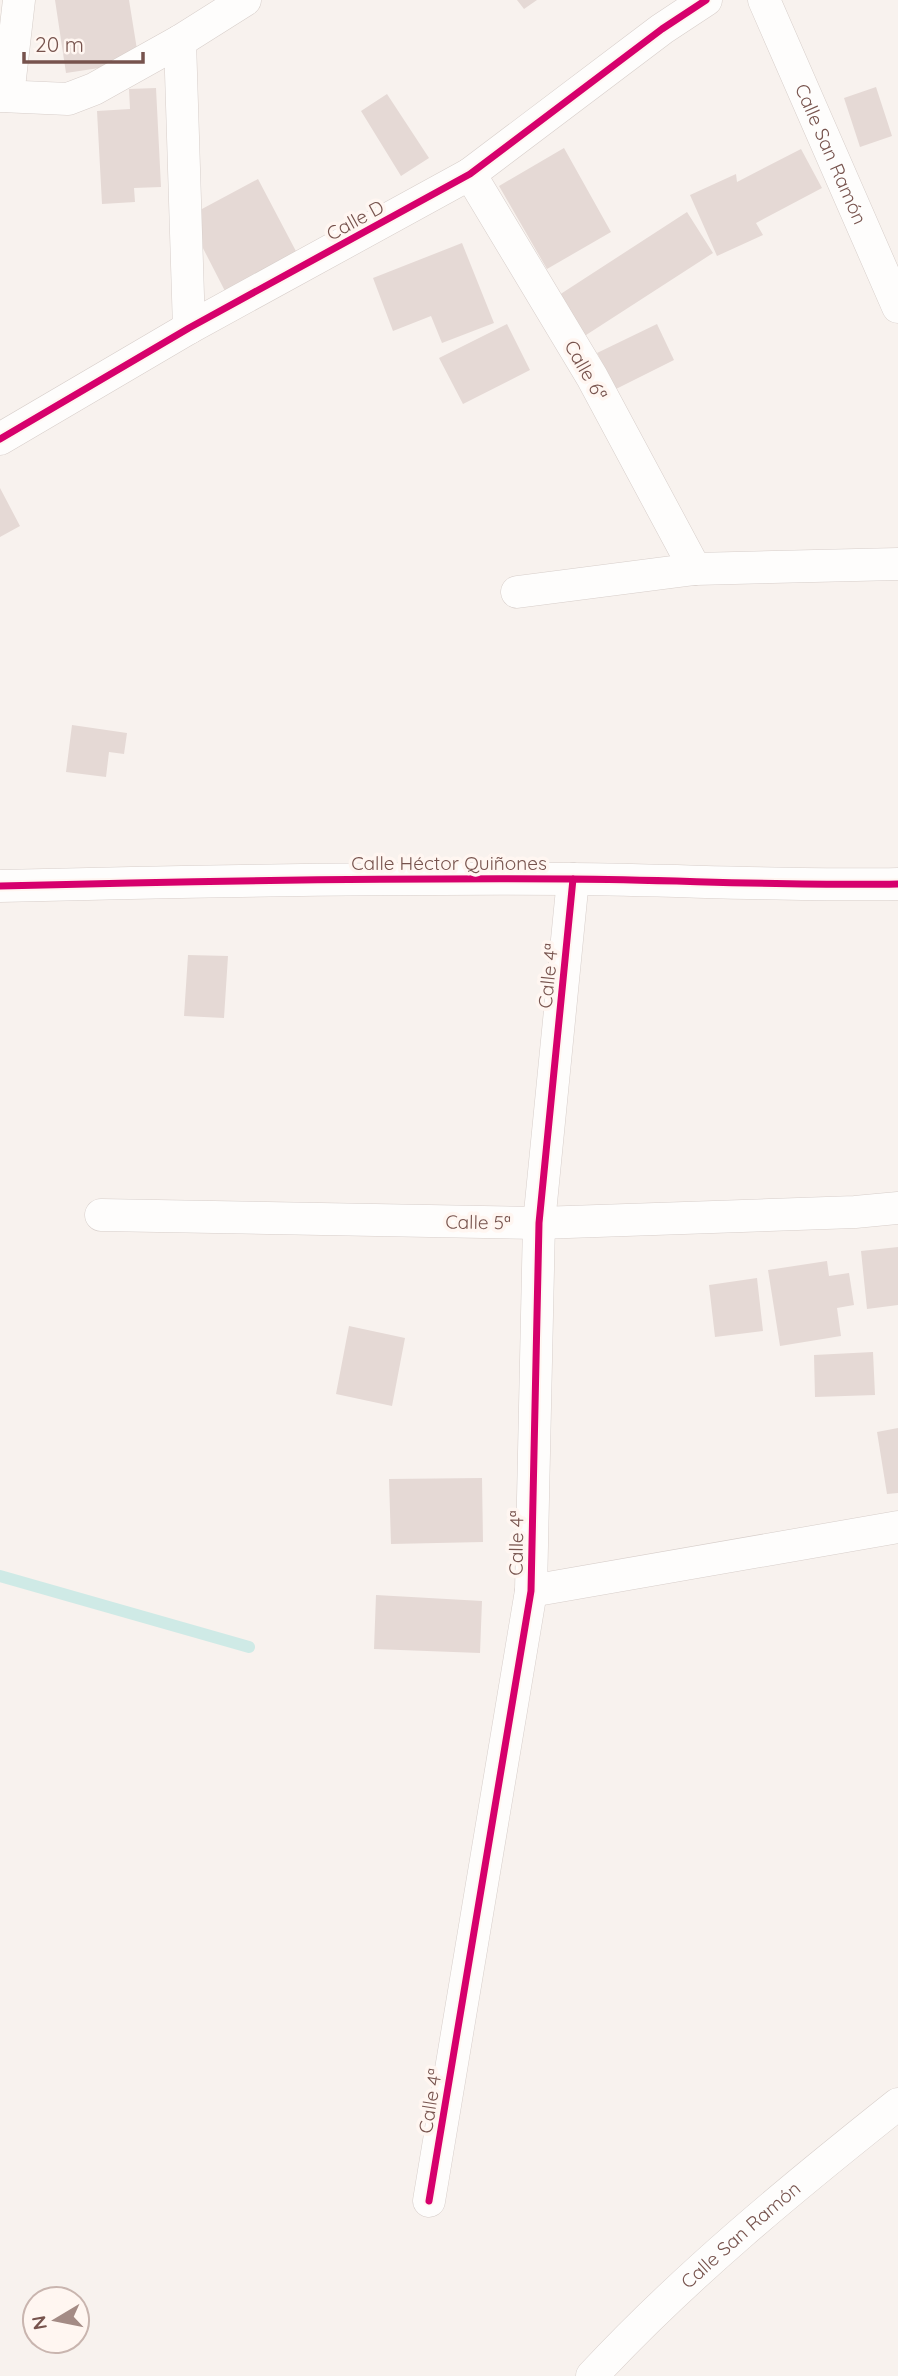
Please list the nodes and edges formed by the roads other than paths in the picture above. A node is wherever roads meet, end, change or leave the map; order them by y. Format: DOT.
graph roads {
  1 [pos="19,0"];
  2 [pos="245,0"];
  3 [pos="706,0"];
  4 [pos="764,0"];
  5 [pos="180,41"];
  6 [pos="4,96"];
  7 [pos="470,174"];
  8 [pos="898,307"];
  9 [pos="190,328"];
  10 [pos="0,439"];
  11 [pos="898,564"];
  12 [pos="695,569"];
  13 [pos="517,592"];
  14 [pos="573,879"];
  15 [pos="898,884"];
  16 [pos="0,886"];
  17 [pos="898,1208"];
  18 [pos="101,1215"];
  19 [pos="539,1223"];
  20 [pos="898,1527"];
  21 [pos="530,1591"];
  22 [pos="898,2104"];
  23 [pos="429,2201"];
  24 [pos="592,2376"];
  1 -- 6 [label="street"];
  2 -- 5 [label="street"];
  3 -- 7 [label="street, Calle D"];
  4 -- 8 [label="street, Calle San Ramón"];
  5 -- 6 [label="street"];
  5 -- 9 [label="street"];
  7 -- 9 [label="street, Calle D"];
  7 -- 12 [label="street, Calle 6ª"];
  9 -- 10 [label="street, Calle D"];
  11 -- 12 [label="street"];
  12 -- 13 [label="street"];
  14 -- 15 [label="street, Calle Héctor Quiñones"];
  14 -- 16 [label="street, Calle Héctor Quiñones"];
  14 -- 19 [label="street, Calle 4ª"];
  17 -- 19 [label="street, Calle 5ª"];
  18 -- 19 [label="street, Calle 5ª"];
  19 -- 21 [label="street, Calle 4ª"];
  20 -- 21 [label="street"];
  21 -- 23 [label="street, Calle 4ª"];
  22 -- 24 [label="street, Calle San Ramón"];
}
